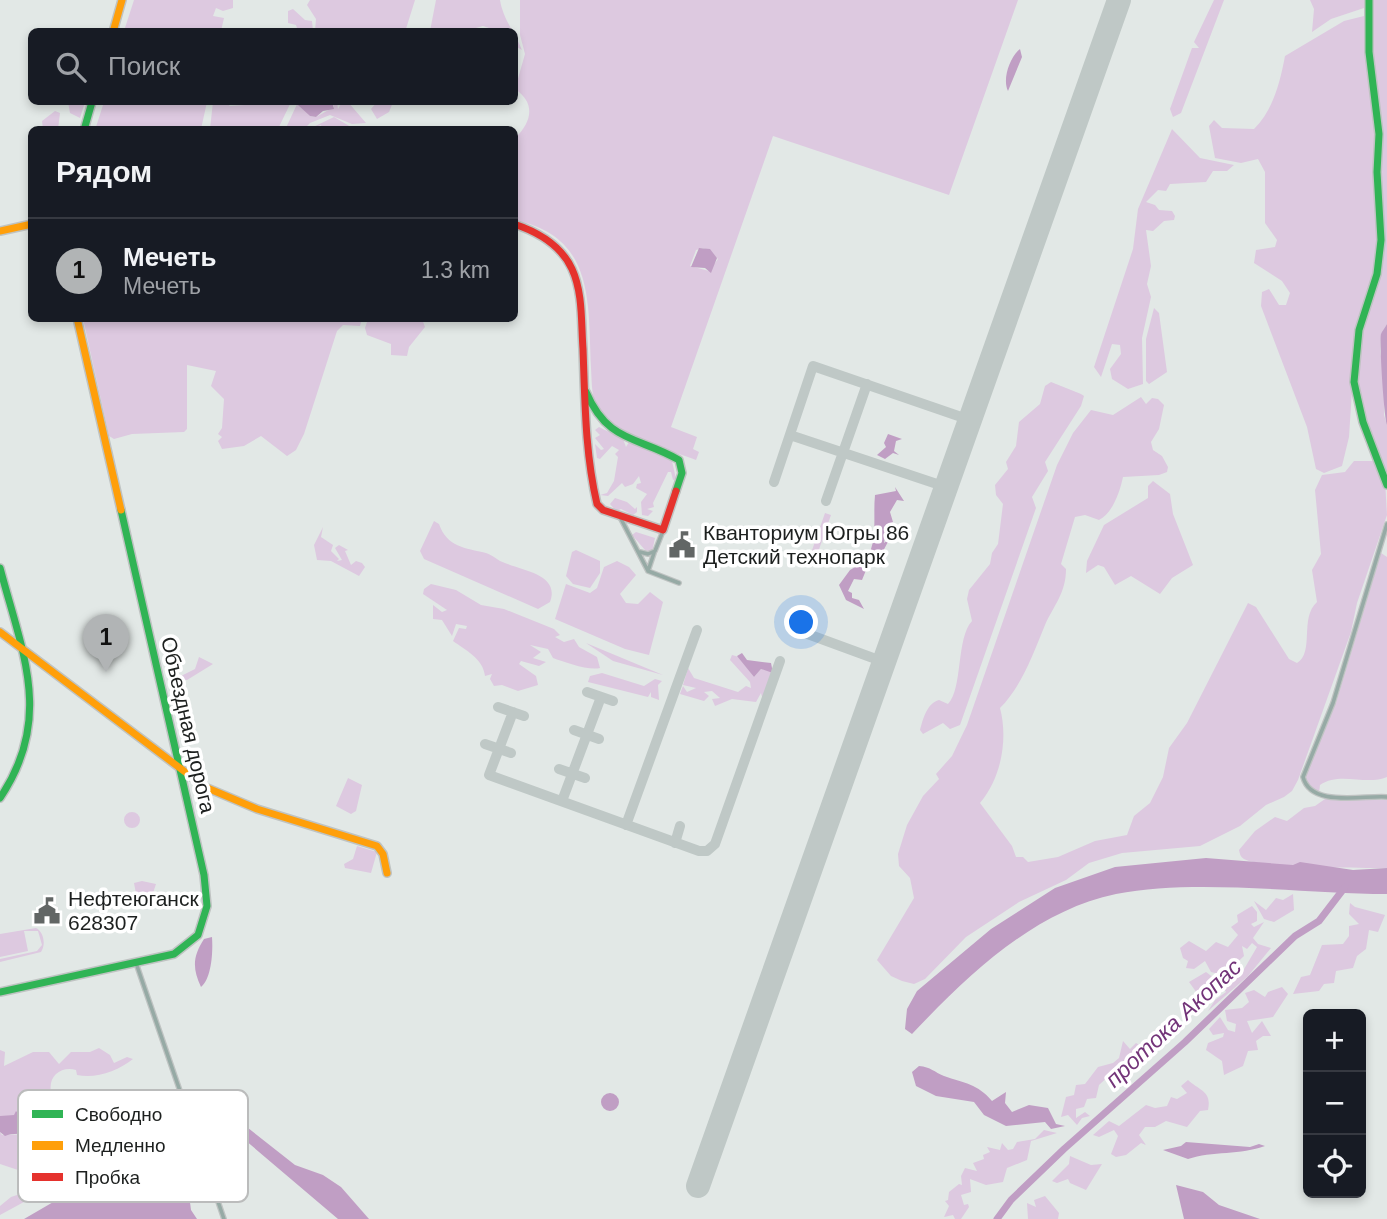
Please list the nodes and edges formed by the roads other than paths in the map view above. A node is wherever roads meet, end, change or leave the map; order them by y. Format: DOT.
graph roads {
  1 [pos="122,0"];
  2 [pos="1369,0"];
  3 [pos="114,28"];
  4 [pos="91,105"];
  5 [pos="85,126"];
  6 [pos="28,225"];
  7 [pos="518,227"];
  8 [pos="0,231"];
  9 [pos="78,322"];
  10 [pos="586,392"];
  11 [pos="598,420"];
  12 [pos="588,424"];
  13 [pos="1387,485"];
  14 [pos="619,515"];
  15 [pos="1387,524"];
  16 [pos="663,530"];
  17 [pos="636,548"];
  18 [pos="655,551"];
  19 [pos="0,568"];
  20 [pos="648,571"];
  21 [pos="679,583"];
  22 [pos="0,632"];
  23 [pos="19,647"];
  24 [pos="181,770"];
  25 [pos="1387,797"];
  26 [pos="0,798"];
  27 [pos="387,873"];
  28 [pos="136,963"];
  29 [pos="0,992"];
  30 [pos="178,1090"];
  31 [pos="217,1202"];
  32 [pos="223,1219"];
  1 -- 3 [label="street"];
  2 -- 13 [label="street"];
  4 -- 5 [label="street"];
  6 -- 8 [label="street"];
  7 -- 10 [label="street"];
  9 -- 24 [label="street, Объездная дорога"];
  10 -- 11 [label="street"];
  10 -- 12 [label="street"];
  11 -- 12 [label="street"];
  11 -- 16 [label="street"];
  12 -- 14 [label="street"];
  14 -- 16 [label="street"];
  14 -- 17 [label="street"];
  15 -- 25 [label="street"];
  16 -- 18 [label="street"];
  17 -- 18 [label="street"];
  17 -- 20 [label="street"];
  18 -- 20 [label="street"];
  19 -- 23 [label="street"];
  20 -- 21 [label="street"];
  22 -- 23 [label="street"];
  23 -- 24 [label="street"];
  23 -- 26 [label="street"];
  24 -- 27 [label="street"];
  24 -- 28 [label="street, Объездная дорога"];
  28 -- 29 [label="street, Объездная дорога"];
  28 -- 30 [label="street"];
  31 -- 32 [label="street"];
}
